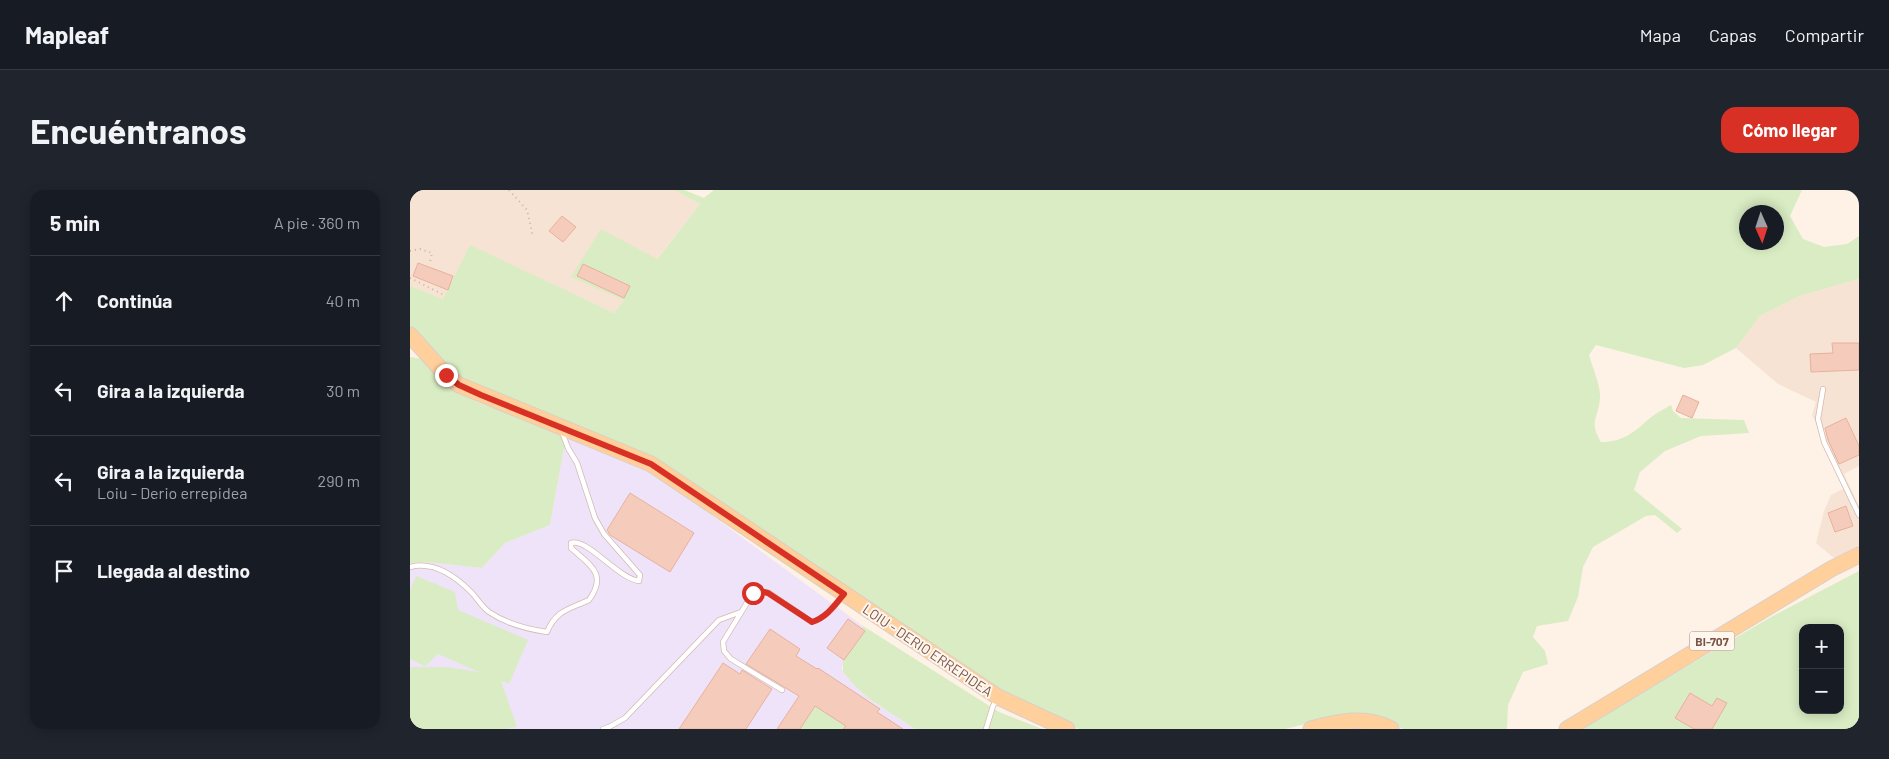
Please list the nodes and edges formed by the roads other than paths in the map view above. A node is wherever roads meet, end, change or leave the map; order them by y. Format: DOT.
graph roads {
  1 [pos="410,335"];
  2 [pos="1823,389"];
  3 [pos="560,428"];
  4 [pos="1859,515"];
  5 [pos="1859,555"];
  6 [pos="410,566"];
  7 [pos="844,594"];
  8 [pos="741,612"];
  9 [pos="782,690"];
  10 [pos="998,697"];
  11 [pos="603,729"];
  12 [pos="986,729"];
  13 [pos="1067,729"];
  14 [pos="1311,729"];
  15 [pos="1391,729"];
  16 [pos="1567,729"];
  1 -- 3 [label="main road, LOIU - DERIO ERREPIDEA"];
  2 -- 4 [label="lane"];
  3 -- 6 [label="lane"];
  3 -- 7 [label="main road, LOIU - DERIO ERREPIDEA"];
  5 -- 16 [label="main road, BI-707"];
  7 -- 8 [label="lane"];
  7 -- 10 [label="main road, LOIU - DERIO ERREPIDEA"];
  8 -- 9 [label="lane"];
  8 -- 11 [label="lane"];
  10 -- 12 [label="lane"];
  10 -- 13 [label="main road, LOIU - DERIO ERREPIDEA"];
  14 -- 15 [label="main road"];
}
